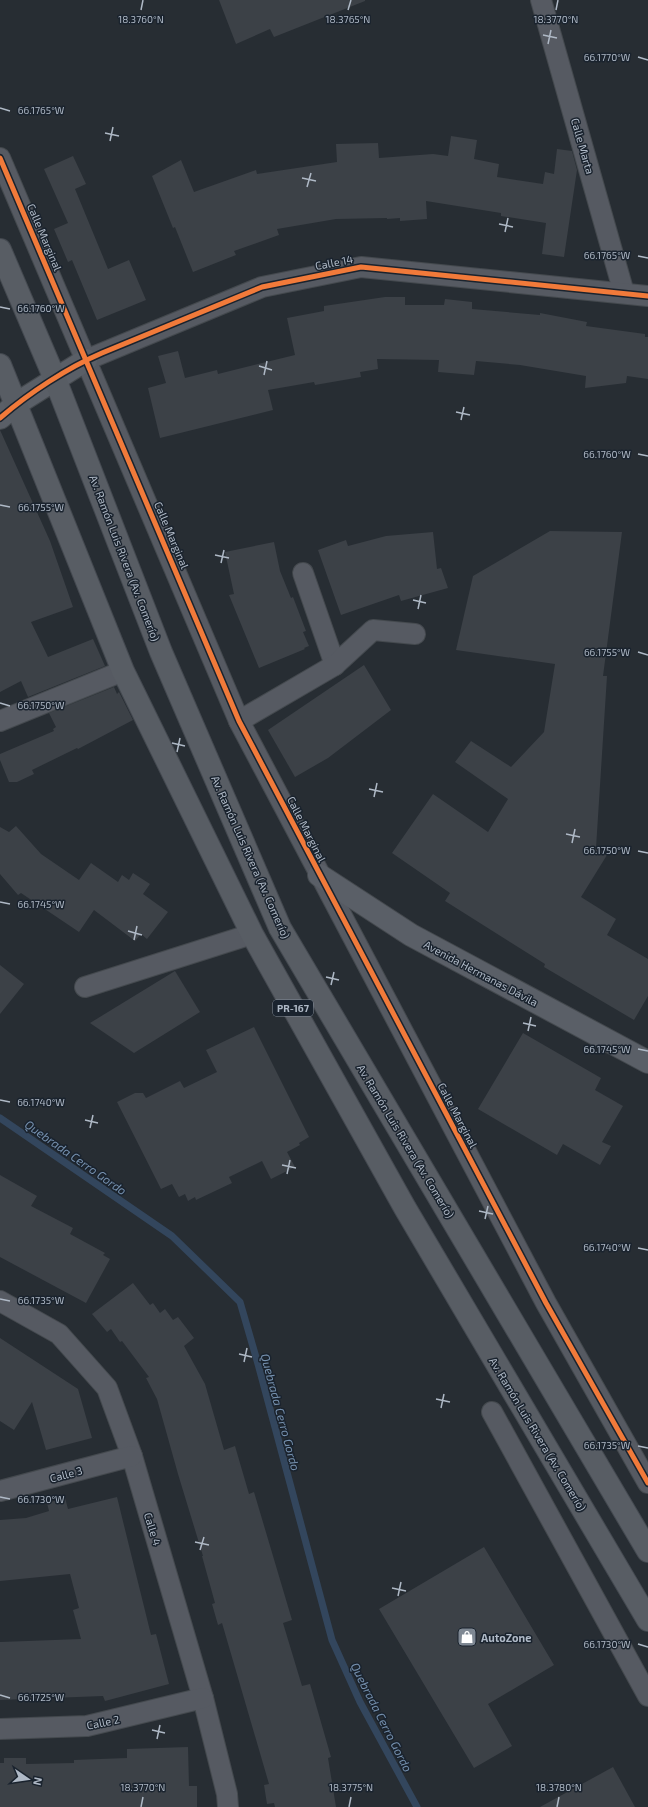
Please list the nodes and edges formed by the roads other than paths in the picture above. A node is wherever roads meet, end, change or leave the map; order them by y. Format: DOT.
graph roads {
  1 [pos="541,0"];
  2 [pos="0,158"];
  3 [pos="0,250"];
  4 [pos="624,292"];
  5 [pos="648,296"];
  6 [pos="86,360"];
  7 [pos="0,365"];
  8 [pos="55,379"];
  9 [pos="16,404"];
  10 [pos="0,418"];
  11 [pos="303,573"];
  12 [pos="415,634"];
  13 [pos="335,665"];
  14 [pos="123,671"];
  15 [pos="0,721"];
  16 [pos="239,721"];
  17 [pos="319,875"];
  18 [pos="252,934"];
  19 [pos="85,987"];
  20 [pos="648,1062"];
  21 [pos="0,1301"];
  22 [pos="492,1412"];
  23 [pos="132,1456"];
  24 [pos="648,1483"];
  25 [pos="0,1491"];
  26 [pos="648,1551"];
  27 [pos="648,1620"];
  28 [pos="648,1696"];
  29 [pos="203,1698"];
  30 [pos="0,1729"];
  31 [pos="228,1807"];
  1 -- 4 [label="street, Calle Marta"];
  2 -- 6 [label="street, Calle Marginal"];
  3 -- 8 [label="main road, Av. Ramón Luis Rivera (Av. Comerío) / PR-167"];
  4 -- 5 [label="street, Calle 14"];
  4 -- 6 [label="street, Calle 14"];
  6 -- 8 [label="street"];
  6 -- 16 [label="street, Calle Marginal"];
  7 -- 9 [label="main road, Av. Ramón Luis Rivera (Av. Comerío) / PR-167"];
  8 -- 9 [label="street"];
  8 -- 26 [label="main road, Av. Ramón Luis Rivera (Av. Comerío) / PR-167"];
  9 -- 10 [label="street"];
  9 -- 14 [label="main road, Av. Ramón Luis Rivera (Av. Comerío) / PR-167"];
  11 -- 13 [label="street"];
  12 -- 13 [label="street"];
  13 -- 16 [label="street"];
  14 -- 15 [label="street"];
  14 -- 18 [label="main road, Av. Ramón Luis Rivera (Av. Comerío) / PR-167"];
  16 -- 17 [label="street, Calle Marginal"];
  17 -- 20 [label="street, Avenida Hermanas Dávila"];
  17 -- 24 [label="street, Calle Marginal"];
  18 -- 19 [label="street"];
  18 -- 27 [label="main road, Av. Ramón Luis Rivera (Av. Comerío) / PR-167"];
  21 -- 23 [label="street, Calle 4"];
  22 -- 28 [label="street"];
  23 -- 25 [label="street, Calle 3"];
  23 -- 29 [label="street, Calle 4"];
  29 -- 30 [label="street, Calle 2"];
  29 -- 31 [label="street, Calle 4"];
}
